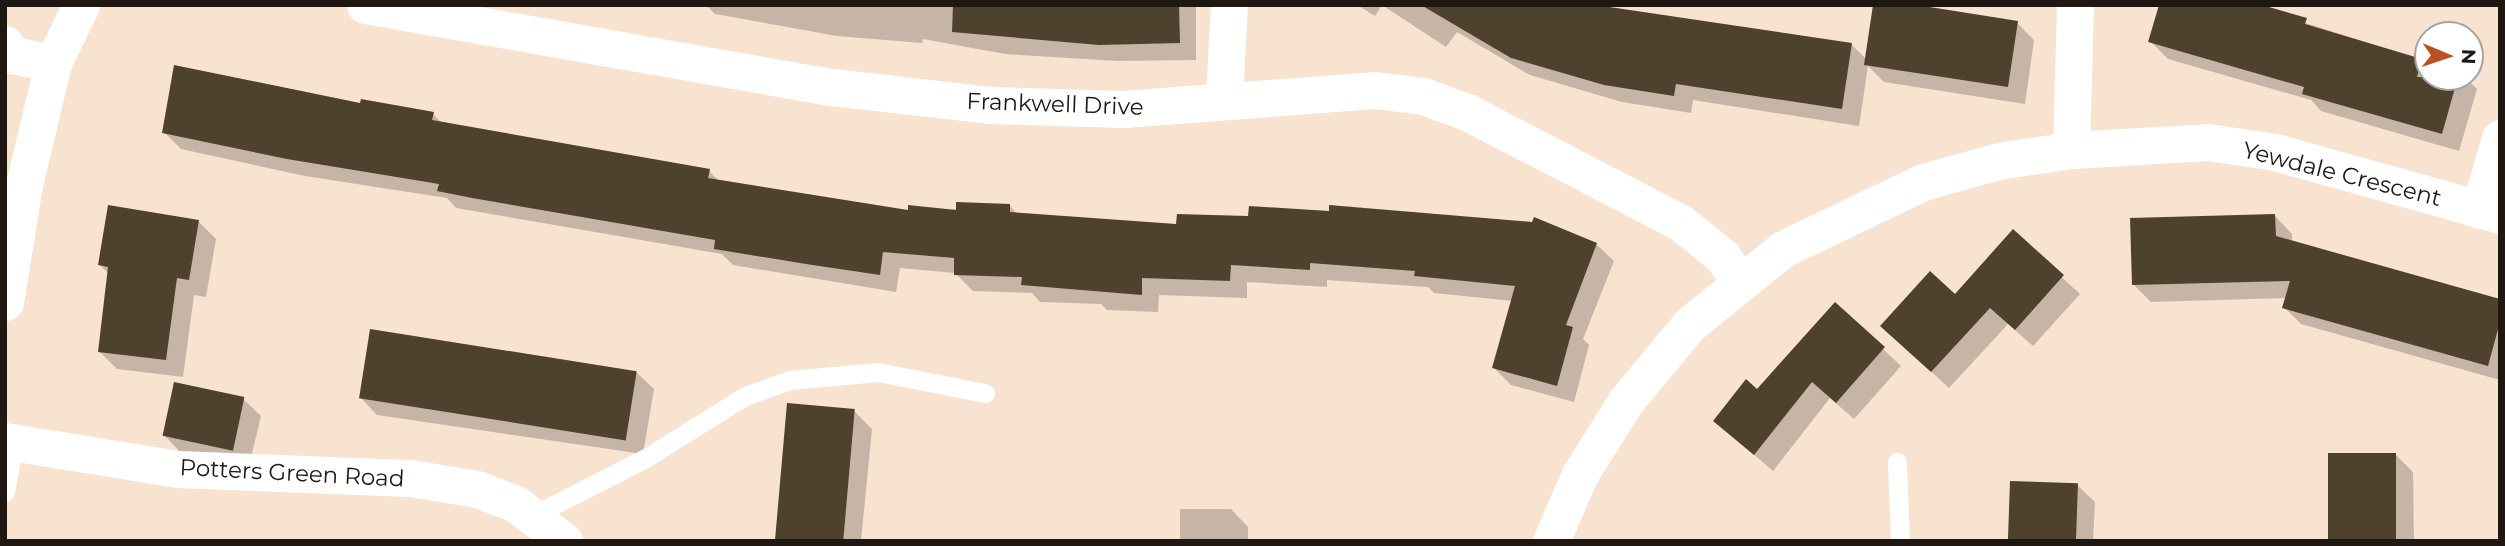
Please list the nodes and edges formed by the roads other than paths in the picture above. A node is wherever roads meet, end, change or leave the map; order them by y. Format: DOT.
graph roads {
  1 [pos="81,5"];
  2 [pos="1229,5"];
  3 [pos="2075,5"];
  4 [pos="382,7"];
  5 [pos="5,44"];
  6 [pos="53,63"];
  7 [pos="1224,100"];
  8 [pos="2500,138"];
  9 [pos="2071,150"];
  10 [pos="2489,213"];
  11 [pos="1740,281"];
  12 [pos="5,302"];
  13 [pos="985,393"];
  14 [pos="10,441"];
  15 [pos="1897,462"];
  16 [pos="5,492"];
  17 [pos="532,516"];
  18 [pos="564,541"];
  19 [pos="1551,541"];
  20 [pos="1900,541"];
  1 -- 6 [label="street"];
  2 -- 7 [label="street"];
  3 -- 9 [label="street"];
  4 -- 7 [label="street, Frankwell Drive"];
  5 -- 6 [label="street"];
  6 -- 12 [label="street"];
  7 -- 11 [label="street, Frankwell Drive"];
  8 -- 10 [label="street"];
  9 -- 10 [label="street, Yewdale Crescent"];
  9 -- 11 [label="street, Yewdale Crescent"];
  11 -- 19 [label="street, Yewdale Crescent"];
  13 -- 17 [label="lane"];
  14 -- 16 [label="lane"];
  14 -- 17 [label="street, Potters Green Road"];
  15 -- 20 [label="lane"];
  17 -- 18 [label="street, Potters Green Road"];
}
